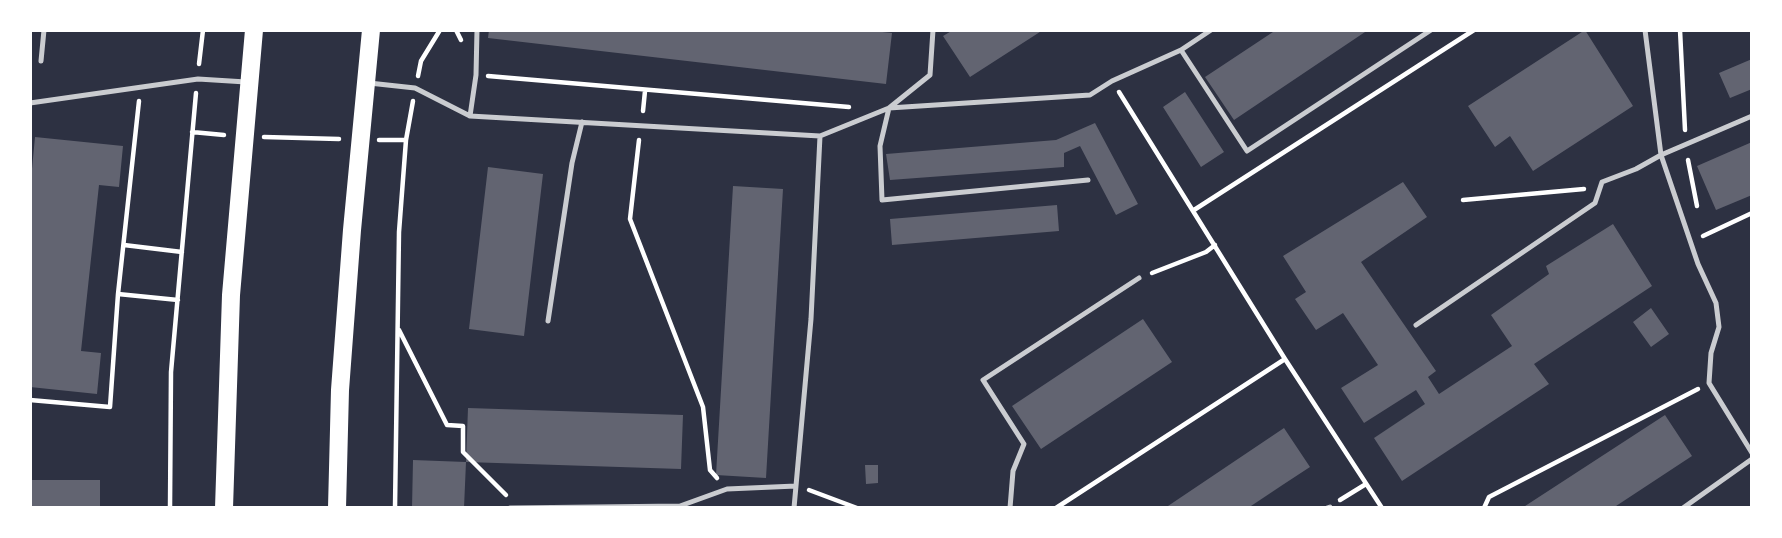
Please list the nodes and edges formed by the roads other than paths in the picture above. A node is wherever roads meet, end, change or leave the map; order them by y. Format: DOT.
graph roads {
  1 [pos="44,30"];
  2 [pos="254,30"];
  3 [pos="371,30"];
  4 [pos="477,30"];
  5 [pos="933,30"];
  6 [pos="1211,30"];
  7 [pos="1431,30"];
  8 [pos="1645,30"];
  9 [pos="1181,50"];
  10 [pos="41,61"];
  11 [pos="366,82"];
  12 [pos="249,83"];
  13 [pos="30,103"];
  14 [pos="888,108"];
  15 [pos="470,116"];
  16 [pos="1752,116"];
  17 [pos="582,122"];
  18 [pos="820,136"];
  19 [pos="1661,155"];
  20 [pos="1088,180"];
  21 [pos="1139,278"];
  22 [pos="548,321"];
  23 [pos="1416,325"];
  24 [pos="1752,453"];
  25 [pos="1752,459"];
  26 [pos="796,486"];
  27 [pos="224,508"];
  28 [pos="337,508"];
  29 [pos="510,508"];
  30 [pos="518,508"];
  31 [pos="794,508"];
  32 [pos="1010,508"];
  33 [pos="1683,508"];
  1 -- 10 [label="lane"];
  2 -- 12 [label="main road"];
  3 -- 11 [label="main road"];
  4 -- 15 [label="lane"];
  5 -- 14 [label="lane"];
  6 -- 9 [label="lane"];
  7 -- 9 [label="lane"];
  8 -- 19 [label="lane"];
  9 -- 14 [label="lane"];
  11 -- 15 [label="lane"];
  11 -- 28 [label="main road"];
  12 -- 13 [label="lane"];
  12 -- 27 [label="main road"];
  14 -- 18 [label="lane"];
  14 -- 20 [label="lane"];
  15 -- 17 [label="lane"];
  16 -- 19 [label="lane"];
  17 -- 18 [label="lane"];
  17 -- 22 [label="lane"];
  18 -- 26 [label="lane"];
  19 -- 23 [label="lane"];
  19 -- 24 [label="lane"];
  21 -- 32 [label="lane"];
  25 -- 33 [label="lane"];
  26 -- 30 [label="lane"];
  26 -- 31 [label="lane"];
  29 -- 30 [label="lane"];
}
